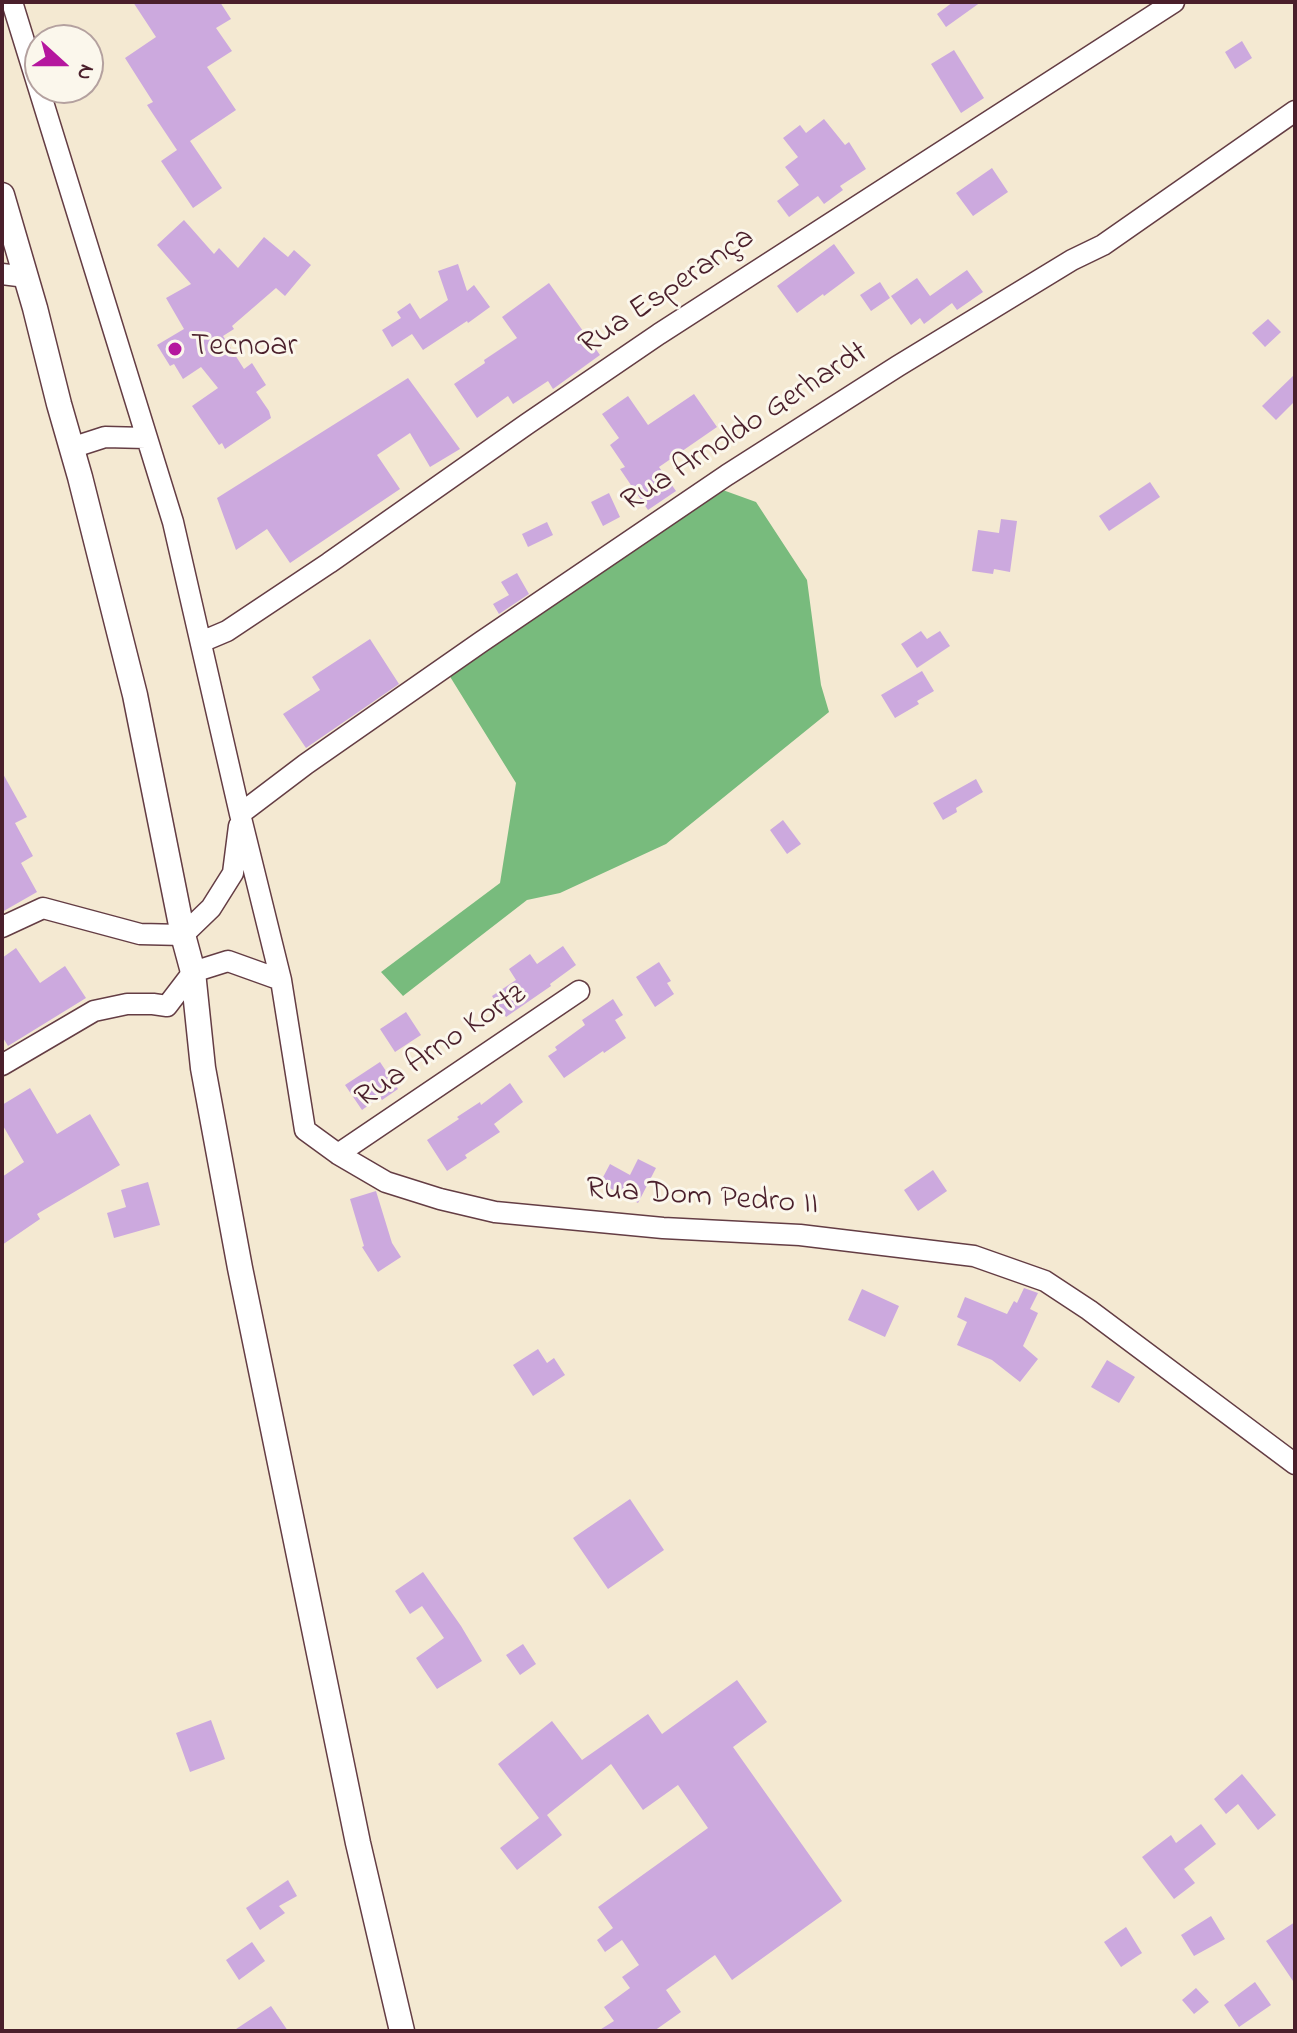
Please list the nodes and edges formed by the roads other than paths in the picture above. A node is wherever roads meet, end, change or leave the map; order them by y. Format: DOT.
graph roads {
  1 [pos="12,2"];
  2 [pos="1174,2"];
  3 [pos="1295,111"];
  4 [pos="2,195"];
  5 [pos="14,276"];
  6 [pos="132,391"];
  7 [pos="105,437"];
  8 [pos="146,438"];
  9 [pos="71,448"];
  10 [pos="201,642"];
  11 [pos="240,814"];
  12 [pos="2,927"];
  13 [pos="183,935"];
  14 [pos="193,972"];
  15 [pos="281,980"];
  16 [pos="579,991"];
  17 [pos="2,1065"];
  18 [pos="338,1154"];
  19 [pos="1295,1464"];
  20 [pos="402,2031"];
  1 -- 6 [label="street, Rua Dom Pedro II"];
  2 -- 10 [label="street, Rua Esperança"];
  3 -- 11 [label="street, Rua Arnoldo Gerhardt"];
  4 -- 5 [label="main road"];
  5 -- 9 [label="main road"];
  6 -- 7 [label="street"];
  6 -- 8 [label="street, Rua Dom Pedro II"];
  7 -- 8 [label="street"];
  7 -- 9 [label="street"];
  8 -- 10 [label="street, Rua Dom Pedro II"];
  9 -- 13 [label="main road"];
  10 -- 11 [label="street, Rua Dom Pedro II"];
  11 -- 13 [label="street"];
  11 -- 15 [label="street, Rua Dom Pedro II"];
  12 -- 13 [label="street"];
  13 -- 14 [label="main road"];
  14 -- 15 [label="street"];
  14 -- 17 [label="street"];
  14 -- 20 [label="main road"];
  15 -- 18 [label="street, Rua Dom Pedro II"];
  16 -- 18 [label="street, Rua Arno Kortz"];
  18 -- 19 [label="street, Rua Dom Pedro II"];
}
